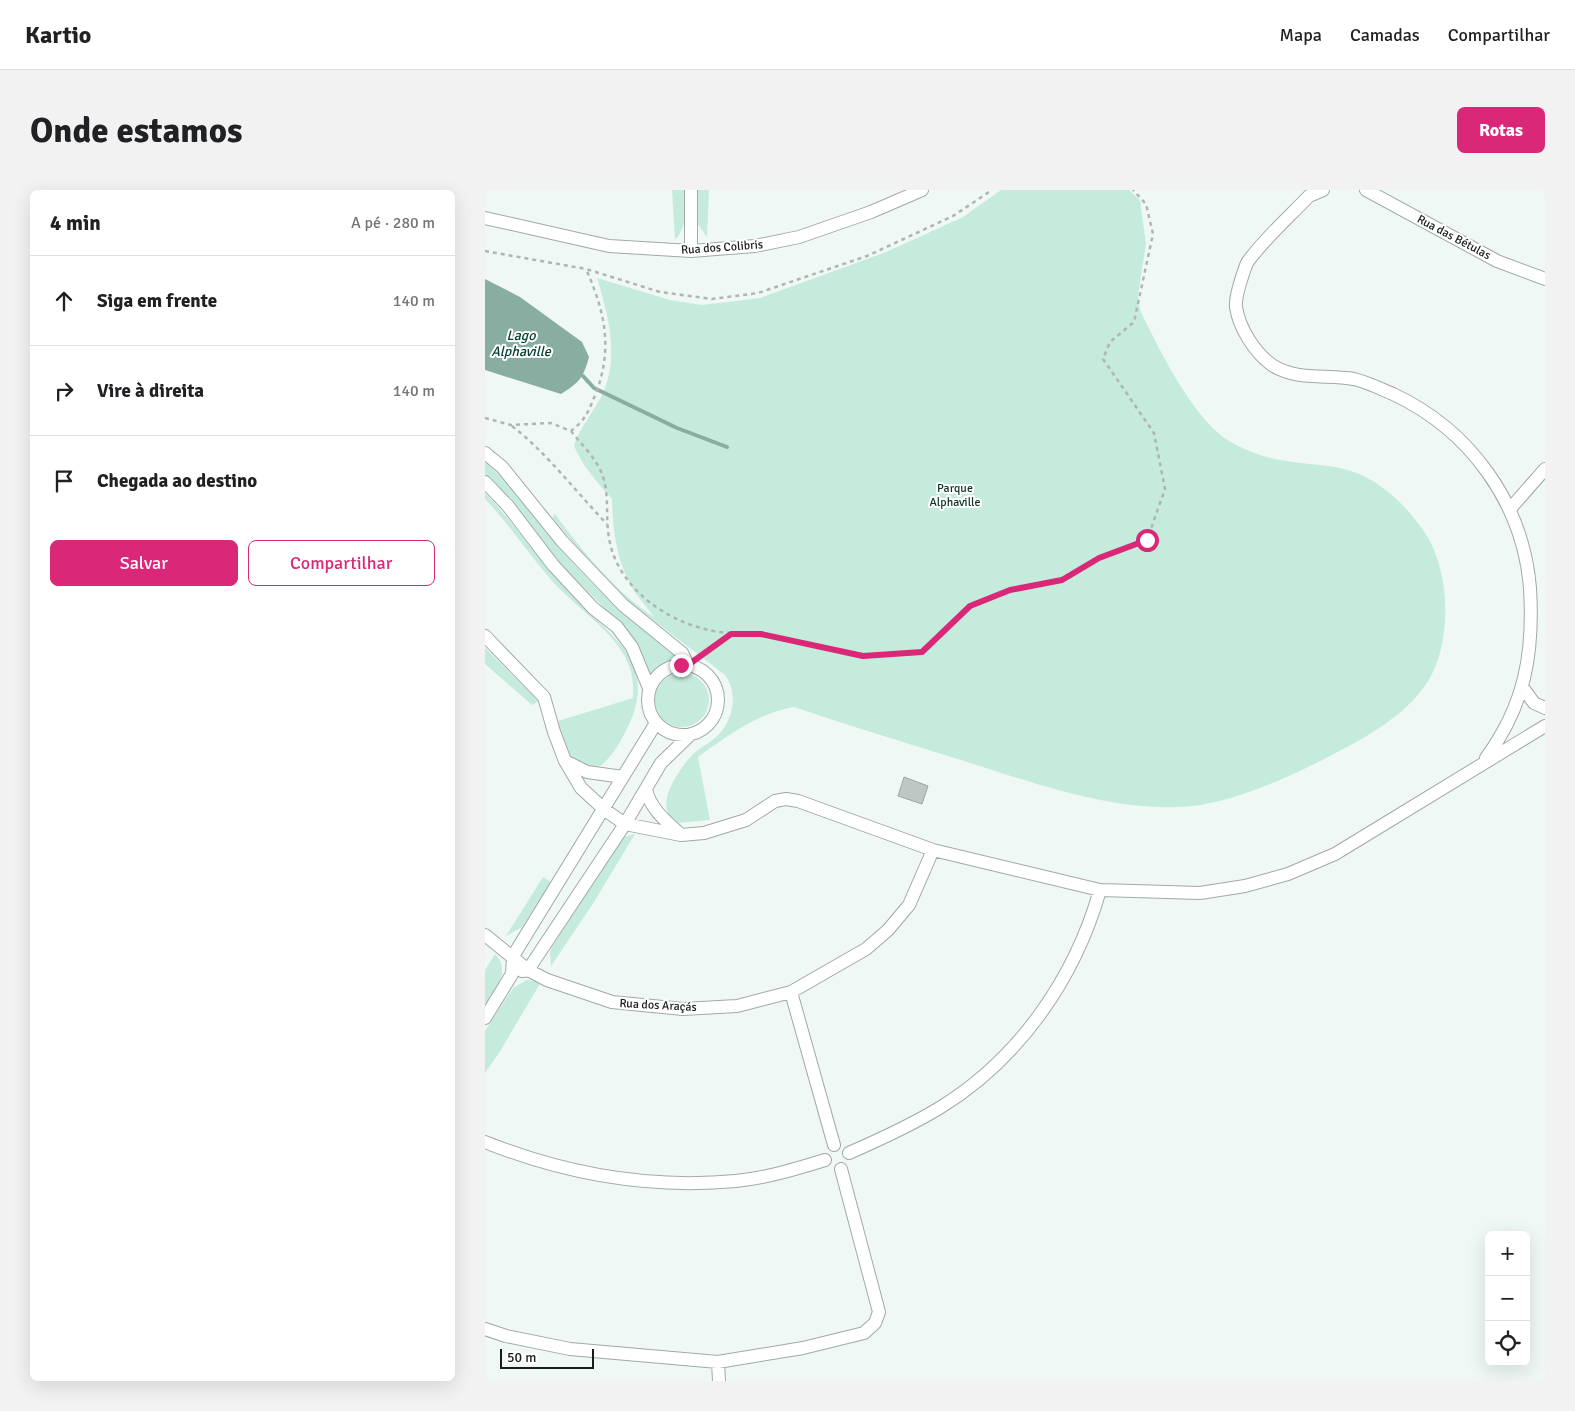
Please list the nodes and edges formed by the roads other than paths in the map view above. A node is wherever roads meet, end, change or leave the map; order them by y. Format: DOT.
graph roads {
  1 [pos="691,190"];
  2 [pos="922,190"];
  3 [pos="1323,190"];
  4 [pos="1366,190"];
  5 [pos="485,218"];
  6 [pos="691,251"];
  7 [pos="1545,279"];
  8 [pos="485,453"];
  9 [pos="1545,469"];
  10 [pos="485,482"];
  11 [pos="1510,510"];
  12 [pos="485,636"];
  13 [pos="688,665"];
  14 [pos="649,688"];
  15 [pos="1523,688"];
  16 [pos="1545,708"];
  17 [pos="656,723"];
  18 [pos="1545,726"];
  19 [pos="691,734"];
  20 [pos="565,761"];
  21 [pos="1483,762"];
  22 [pos="623,778"];
  23 [pos="647,789"];
  24 [pos="605,810"];
  25 [pos="625,824"];
  26 [pos="681,836"];
  27 [pos="933,850"];
  28 [pos="1100,890"];
  29 [pos="485,935"];
  30 [pos="513,956"];
  31 [pos="528,970"];
  32 [pos="512,974"];
  33 [pos="791,992"];
  34 [pos="485,1018"];
  35 [pos="485,1142"];
  36 [pos="833,1145"];
  37 [pos="849,1153"];
  38 [pos="825,1160"];
  39 [pos="841,1169"];
  40 [pos="485,1329"];
  41 [pos="718,1362"];
  42 [pos="719,1381"];
  1 -- 6 [label="street"];
  2 -- 6 [label="street, Rua dos Colibris"];
  3 -- 11 [label="street"];
  4 -- 7 [label="street, Rua das Bétulas"];
  5 -- 6 [label="street, Rua dos Colibris"];
  8 -- 13 [label="street"];
  9 -- 11 [label="street"];
  10 -- 14 [label="street"];
  11 -- 15 [label="street"];
  12 -- 20 [label="street"];
  13 -- 14 [label="street"];
  13 -- 19 [label="street"];
  14 -- 17 [label="street"];
  15 -- 16 [label="street"];
  15 -- 21 [label="street"];
  17 -- 19 [label="street"];
  17 -- 22 [label="street"];
  18 -- 21 [label="street"];
  19 -- 23 [label="street"];
  20 -- 22 [label="street"];
  20 -- 24 [label="street"];
  21 -- 28 [label="street"];
  22 -- 24 [label="street"];
  23 -- 25 [label="street"];
  23 -- 26 [label="street"];
  24 -- 25 [label="street"];
  24 -- 30 [label="street"];
  25 -- 26 [label="street"];
  25 -- 31 [label="street"];
  26 -- 27 [label="street"];
  27 -- 28 [label="street"];
  27 -- 33 [label="street, Rua dos Araçás"];
  28 -- 37 [label="street"];
  29 -- 30 [label="street, Rua dos Araçás"];
  30 -- 31 [label="street, Rua dos Araçás"];
  30 -- 32 [label="street"];
  31 -- 32 [label="street"];
  31 -- 33 [label="street, Rua dos Araçás"];
  32 -- 34 [label="street"];
  33 -- 36 [label="street"];
  35 -- 38 [label="street"];
  36 -- 37 [label="street"];
  36 -- 38 [label="street"];
  37 -- 39 [label="street"];
  38 -- 39 [label="street"];
  39 -- 41 [label="street"];
  40 -- 41 [label="street"];
  41 -- 42 [label="street"];
}
